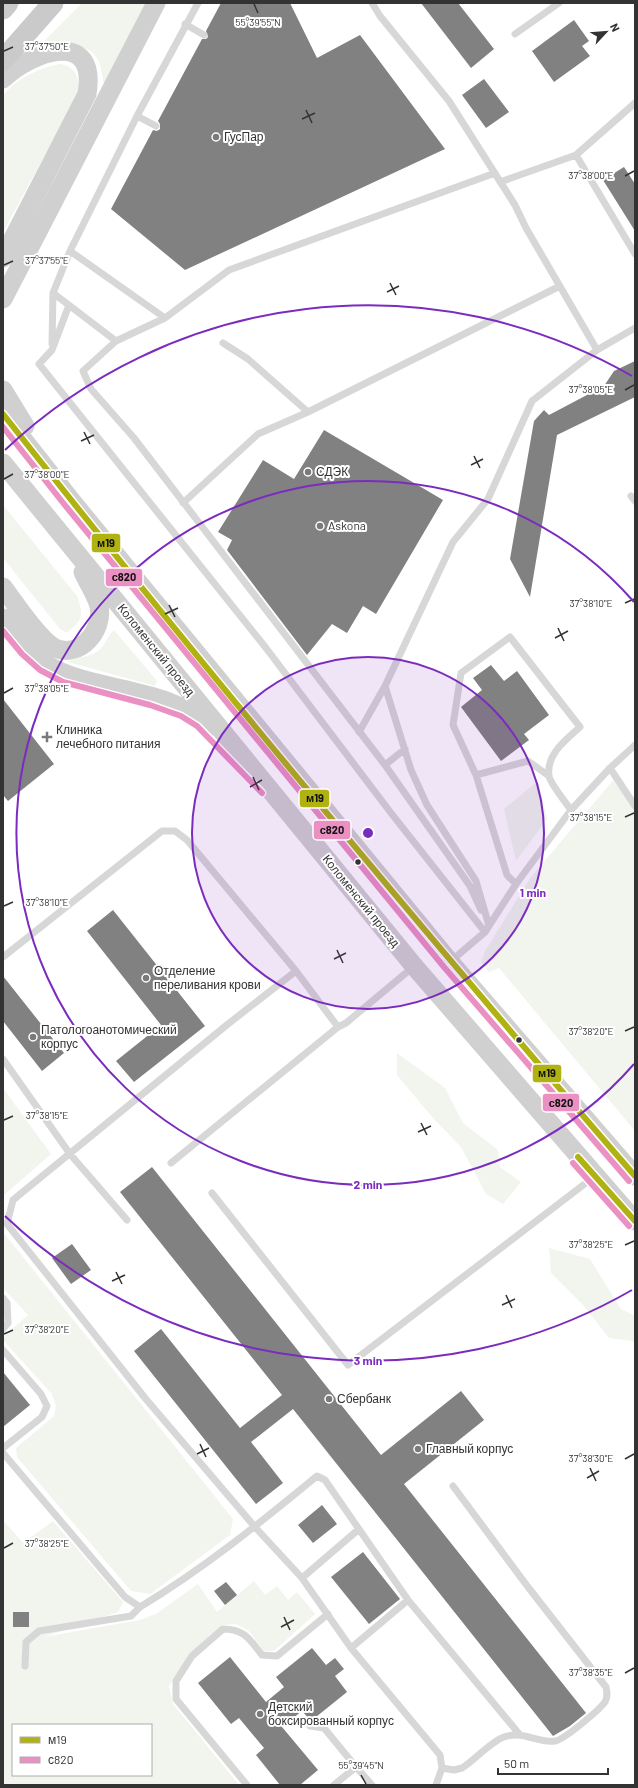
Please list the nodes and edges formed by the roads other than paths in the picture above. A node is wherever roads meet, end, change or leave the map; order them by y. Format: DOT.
graph roads {
  1 [pos="8,3"];
  2 [pos="54,3"];
  3 [pos="156,3"];
  4 [pos="198,3"];
  5 [pos="372,3"];
  6 [pos="559,3"];
  7 [pos="3,9"];
  8 [pos="185,24"];
  9 [pos="515,34"];
  10 [pos="204,35"];
  11 [pos="3,60"];
  12 [pos="3,79"];
  13 [pos="635,103"];
  14 [pos="137,116"];
  15 [pos="156,126"];
  16 [pos="576,155"];
  17 [pos="495,173"];
  18 [pos="500,182"];
  19 [pos="70,251"];
  20 [pos="635,254"];
  21 [pos="3,258"];
  22 [pos="560,286"];
  23 [pos="53,293"];
  24 [pos="3,298"];
  25 [pos="69,305"];
  26 [pos="165,318"];
  27 [pos="635,328"];
  28 [pos="116,342"];
  29 [pos="223,343"];
  30 [pos="52,350"];
  31 [pos="597,350"];
  32 [pos="3,390"];
  33 [pos="308,412"];
  34 [pos="3,414"];
  35 [pos="3,463"];
  36 [pos="70,499"];
  37 [pos="183,503"];
  38 [pos="71,546"];
  39 [pos="3,588"];
  40 [pos="3,618"];
  41 [pos="386,686"];
  42 [pos="359,732"];
  43 [pos="635,745"];
  44 [pos="405,749"];
  45 [pos="385,765"];
  46 [pos="610,768"];
  47 [pos="476,775"];
  48 [pos="549,776"];
  49 [pos="265,784"];
  50 [pos="635,806"];
  51 [pos="571,810"];
  52 [pos="516,884"];
  53 [pos="487,929"];
  54 [pos="3,957"];
  55 [pos="450,962"];
  56 [pos="414,966"];
  57 [pos="296,971"];
  58 [pos="338,1027"];
  59 [pos="3,1059"];
  60 [pos="70,1154"];
  61 [pos="171,1164"];
  62 [pos="595,1176"];
  63 [pos="635,1176"];
  64 [pos="212,1193"];
  65 [pos="126,1220"];
  66 [pos="635,1221"];
  67 [pos="3,1298"];
  68 [pos="3,1329"];
  69 [pos="3,1350"];
  70 [pos="3,1448"];
  71 [pos="3,1453"];
  72 [pos="453,1486"];
  73 [pos="255,1527"];
  74 [pos="359,1529"];
  75 [pos="302,1578"];
  76 [pos="408,1600"];
  77 [pos="140,1607"];
  78 [pos="328,1614"];
  79 [pos="351,1648"];
  80 [pos="25,1666"];
  81 [pos="310,1726"];
  82 [pos="520,1735"];
  83 [pos="356,1767"];
  84 [pos="442,1768"];
  85 [pos="247,1785"];
  86 [pos="334,1785"];
  87 [pos="372,1785"];
  88 [pos="436,1785"];
  1 -- 7 [label="main road"];
  2 -- 11 [label="main road"];
  3 -- 24 [label="main road"];
  4 -- 8 [label="lane"];
  5 -- 17 [label="lane"];
  6 -- 9 [label="lane"];
  8 -- 10 [label="lane"];
  8 -- 14 [label="lane"];
  12 -- 21 [label="main road"];
  13 -- 16 [label="lane"];
  14 -- 15 [label="lane"];
  14 -- 19 [label="lane"];
  16 -- 18 [label="lane"];
  16 -- 20 [label="lane"];
  17 -- 18 [label="lane"];
  17 -- 26 [label="lane"];
  18 -- 22 [label="lane"];
  19 -- 23 [label="lane"];
  19 -- 26 [label="lane"];
  22 -- 31 [label="lane"];
  22 -- 33 [label="lane"];
  23 -- 25 [label="lane"];
  23 -- 30 [label="lane"];
  25 -- 28 [label="lane"];
  25 -- 30 [label="lane"];
  26 -- 28 [label="lane"];
  27 -- 31 [label="lane"];
  28 -- 37 [label="lane"];
  29 -- 33 [label="lane"];
  30 -- 53 [label="lane"];
  31 -- 41 [label="lane"];
  32 -- 36 [label="main road"];
  33 -- 37 [label="lane"];
  34 -- 36 [label="main road"];
  35 -- 38 [label="main road, Коломенский проезд"];
  36 -- 55 [label="main road"];
  37 -- 42 [label="lane"];
  38 -- 39 [label="main road"];
  38 -- 49 [label="main road, Коломенский проезд"];
  40 -- 49 [label="main road"];
  41 -- 42 [label="lane"];
  41 -- 44 [label="lane"];
  42 -- 45 [label="lane"];
  43 -- 46 [label="lane"];
  44 -- 45 [label="lane"];
  44 -- 53 [label="lane"];
  45 -- 53 [label="lane"];
  46 -- 50 [label="lane"];
  46 -- 51 [label="lane"];
  47 -- 48 [label="lane"];
  47 -- 48 [label="lane"];
  47 -- 52 [label="lane"];
  48 -- 51 [label="lane"];
  49 -- 56 [label="main road, Коломенский проезд"];
  51 -- 52 [label="lane"];
  52 -- 53 [label="lane"];
  53 -- 55 [label="lane"];
  54 -- 57 [label="lane"];
  55 -- 63 [label="main road"];
  56 -- 58 [label="lane"];
  56 -- 62 [label="main road, Коломенский проезд"];
  57 -- 58 [label="lane"];
  57 -- 60 [label="lane"];
  58 -- 61 [label="lane"];
  59 -- 60 [label="lane"];
  60 -- 65 [label="lane"];
  60 -- 73 [label="lane"];
  62 -- 64 [label="lane"];
  62 -- 66 [label="main road, Коломенский проезд"];
  67 -- 68 [label="lane"];
  69 -- 70 [label="lane"];
  71 -- 77 [label="lane"];
  72 -- 82 [label="lane"];
  73 -- 74 [label="lane"];
  73 -- 75 [label="lane"];
  73 -- 77 [label="lane"];
  74 -- 75 [label="lane"];
  74 -- 76 [label="lane"];
  75 -- 78 [label="lane"];
  76 -- 79 [label="lane"];
  76 -- 82 [label="lane"];
  77 -- 80 [label="lane"];
  78 -- 79 [label="lane"];
  78 -- 85 [label="lane"];
  79 -- 84 [label="lane"];
  81 -- 83 [label="lane"];
  82 -- 84 [label="lane"];
  83 -- 86 [label="lane"];
  83 -- 87 [label="lane"];
  84 -- 88 [label="lane"];
}
